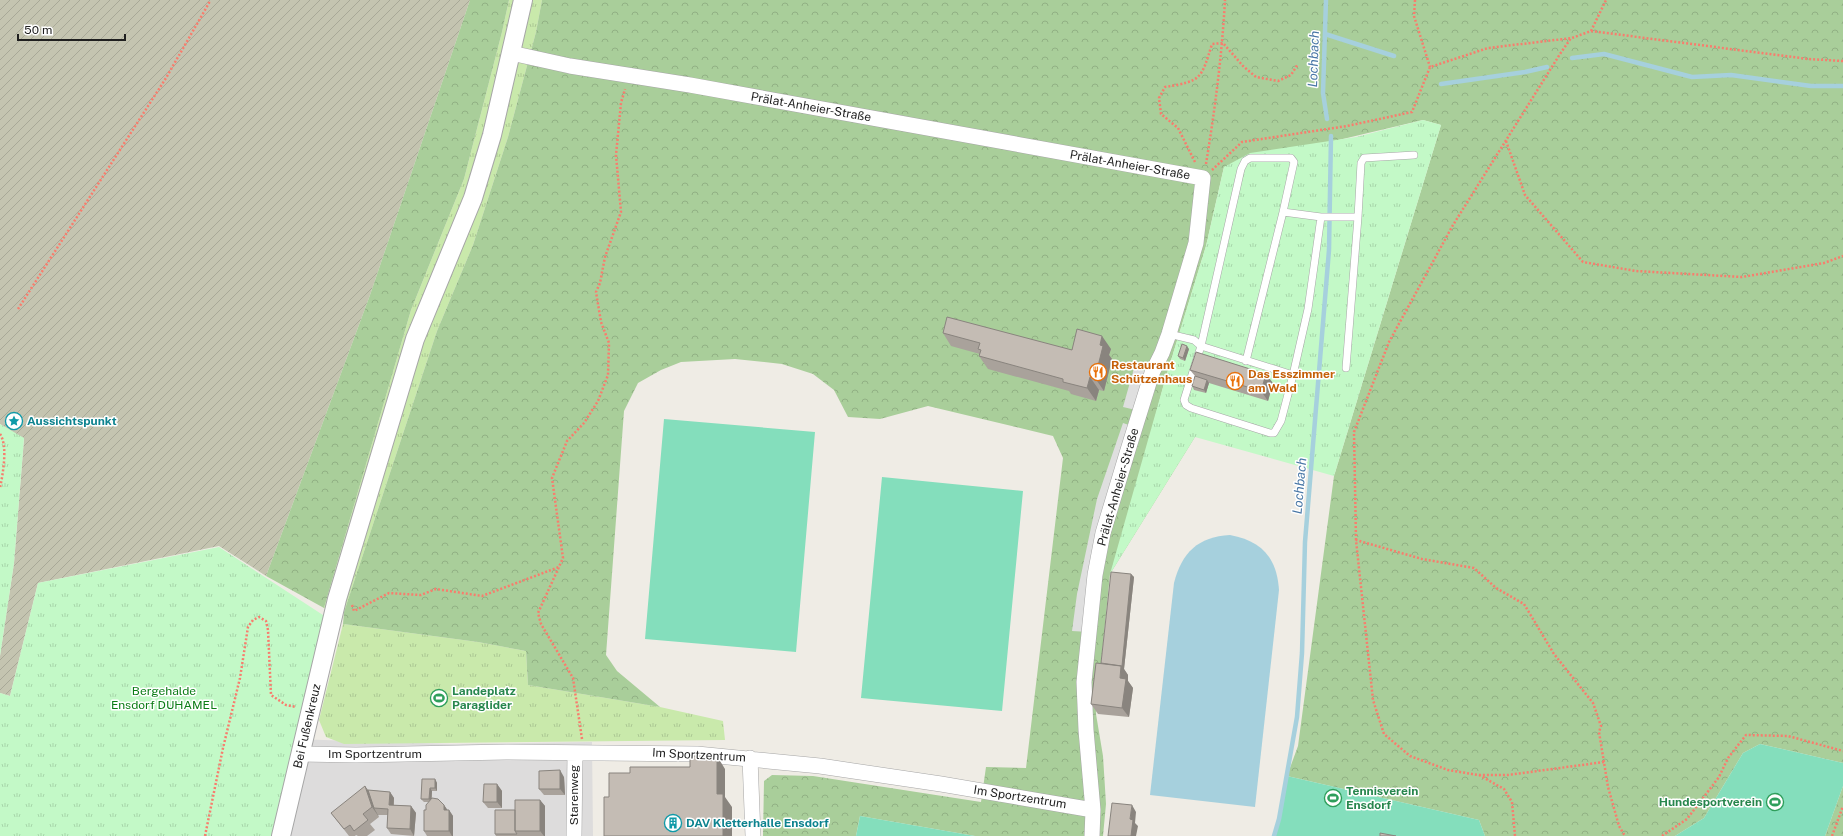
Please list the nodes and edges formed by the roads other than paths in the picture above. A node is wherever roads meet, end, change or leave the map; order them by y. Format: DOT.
graph roads {
  1 [pos="523,0"];
  2 [pos="511,53"];
  3 [pos="1414,155"];
  4 [pos="1283,212"];
  5 [pos="1321,216"];
  6 [pos="1358,217"];
  7 [pos="1169,334"];
  8 [pos="1201,346"];
  9 [pos="1246,361"];
  10 [pos="1346,368"];
  11 [pos="1293,375"];
  12 [pos="301,754"];
  13 [pos="579,754"];
  14 [pos="750,758"];
  15 [pos="1093,810"];
  16 [pos="281,836"];
  17 [pos="574,836"];
  18 [pos="753,836"];
  19 [pos="1092,836"];
  1 -- 2 [label="street, Bei Fußenkreuz"];
  2 -- 7 [label="street, Prälat-Anheier-Straße"];
  2 -- 12 [label="street, Bei Fußenkreuz"];
  3 -- 6 [label="lane"];
  4 -- 5 [label="lane"];
  4 -- 8 [label="lane"];
  4 -- 9 [label="lane"];
  5 -- 6 [label="lane"];
  5 -- 11 [label="lane"];
  6 -- 10 [label="lane"];
  7 -- 8 [label="lane"];
  7 -- 15 [label="street, Prälat-Anheier-Straße"];
  8 -- 9 [label="lane"];
  8 -- 11 [label="lane"];
  9 -- 11 [label="lane"];
  12 -- 13 [label="street, Im Sportzentrum"];
  12 -- 16 [label="street, Bei Fußenkreuz"];
  13 -- 14 [label="street, Im Sportzentrum"];
  13 -- 17 [label="street, Starenweg"];
  14 -- 15 [label="street, Im Sportzentrum"];
  14 -- 18 [label="street"];
  15 -- 19 [label="street, Prälat-Anheier-Straße"];
}
